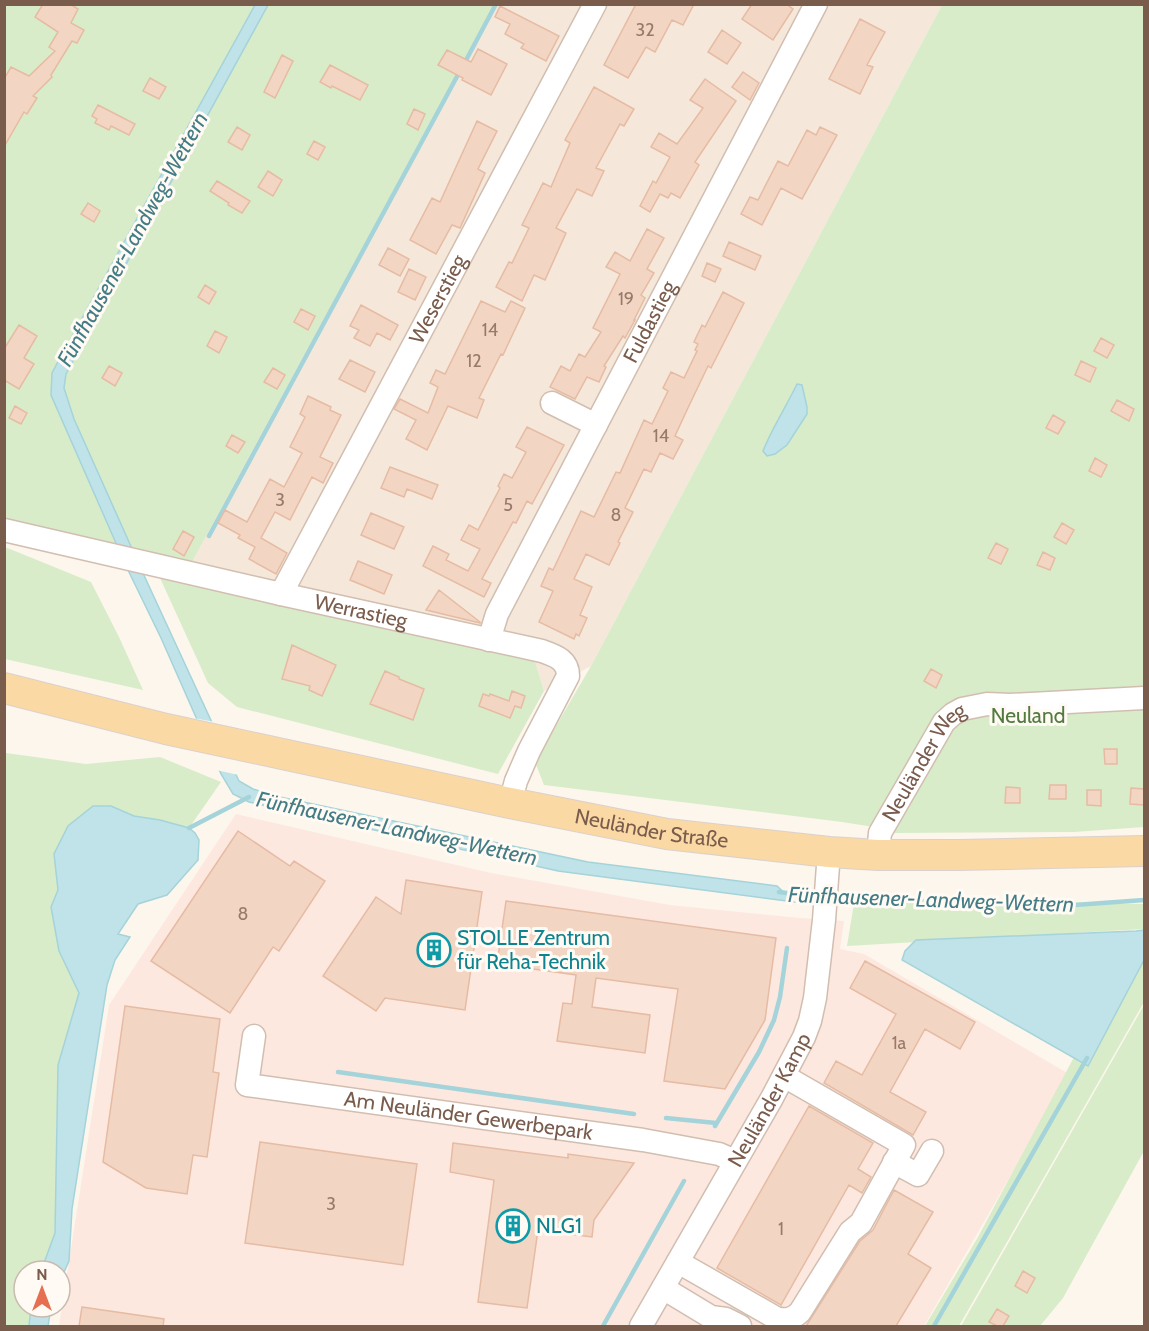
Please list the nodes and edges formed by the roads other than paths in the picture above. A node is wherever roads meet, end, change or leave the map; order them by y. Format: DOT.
graph roads {
  1 [pos="595,4"];
  2 [pos="816,4"];
  3 [pos="552,402"];
  4 [pos="596,425"];
  5 [pos="4,531"];
  6 [pos="280,594"];
  7 [pos="489,640"];
  8 [pos="4,688"];
  9 [pos="1144,698"];
  10 [pos="4,707"];
  11 [pos="178,732"];
  12 [pos="510,803"];
  13 [pos="1144,851"];
  14 [pos="829,852"];
  15 [pos="878,855"];
  16 [pos="254,1036"];
  17 [pos="784,1076"];
  18 [pos="932,1151"];
  19 [pos="735,1161"];
  20 [pos="894,1162"];
  21 [pos="678,1262"];
  22 [pos="663,1288"];
  23 [pos="641,1326"];
  24 [pos="740,1326"];
  1 -- 6 [label="street, Weserstieg"];
  2 -- 4 [label="street, Fuldastieg"];
  3 -- 4 [label="street"];
  4 -- 7 [label="street, Fuldastieg"];
  5 -- 6 [label="street, Werrastieg"];
  6 -- 7 [label="street, Werrastieg"];
  7 -- 12 [label="street, Werrastieg"];
  8 -- 11 [label="main road, Neuländer Straße"];
  9 -- 15 [label="street, Neuländer Weg"];
  10 -- 11 [label="main road, Neuländer Straße"];
  11 -- 12 [label="main road, Neuländer Straße"];
  12 -- 14 [label="main road, Neuländer Straße"];
  13 -- 15 [label="main road, Neuländer Straße"];
  14 -- 15 [label="main road, Neuländer Straße"];
  14 -- 17 [label="street, Neuländer Kamp"];
  16 -- 19 [label="street, Am Neuländer Gewerbepark"];
  17 -- 19 [label="street, Neuländer Kamp"];
  17 -- 20 [label="street"];
  18 -- 20 [label="street"];
  19 -- 21 [label="street, Neuländer Kamp"];
  20 -- 21 [label="street"];
  21 -- 22 [label="street, Neuländer Kamp"];
  22 -- 23 [label="street, Neuländer Kamp"];
  22 -- 24 [label="street"];
}
